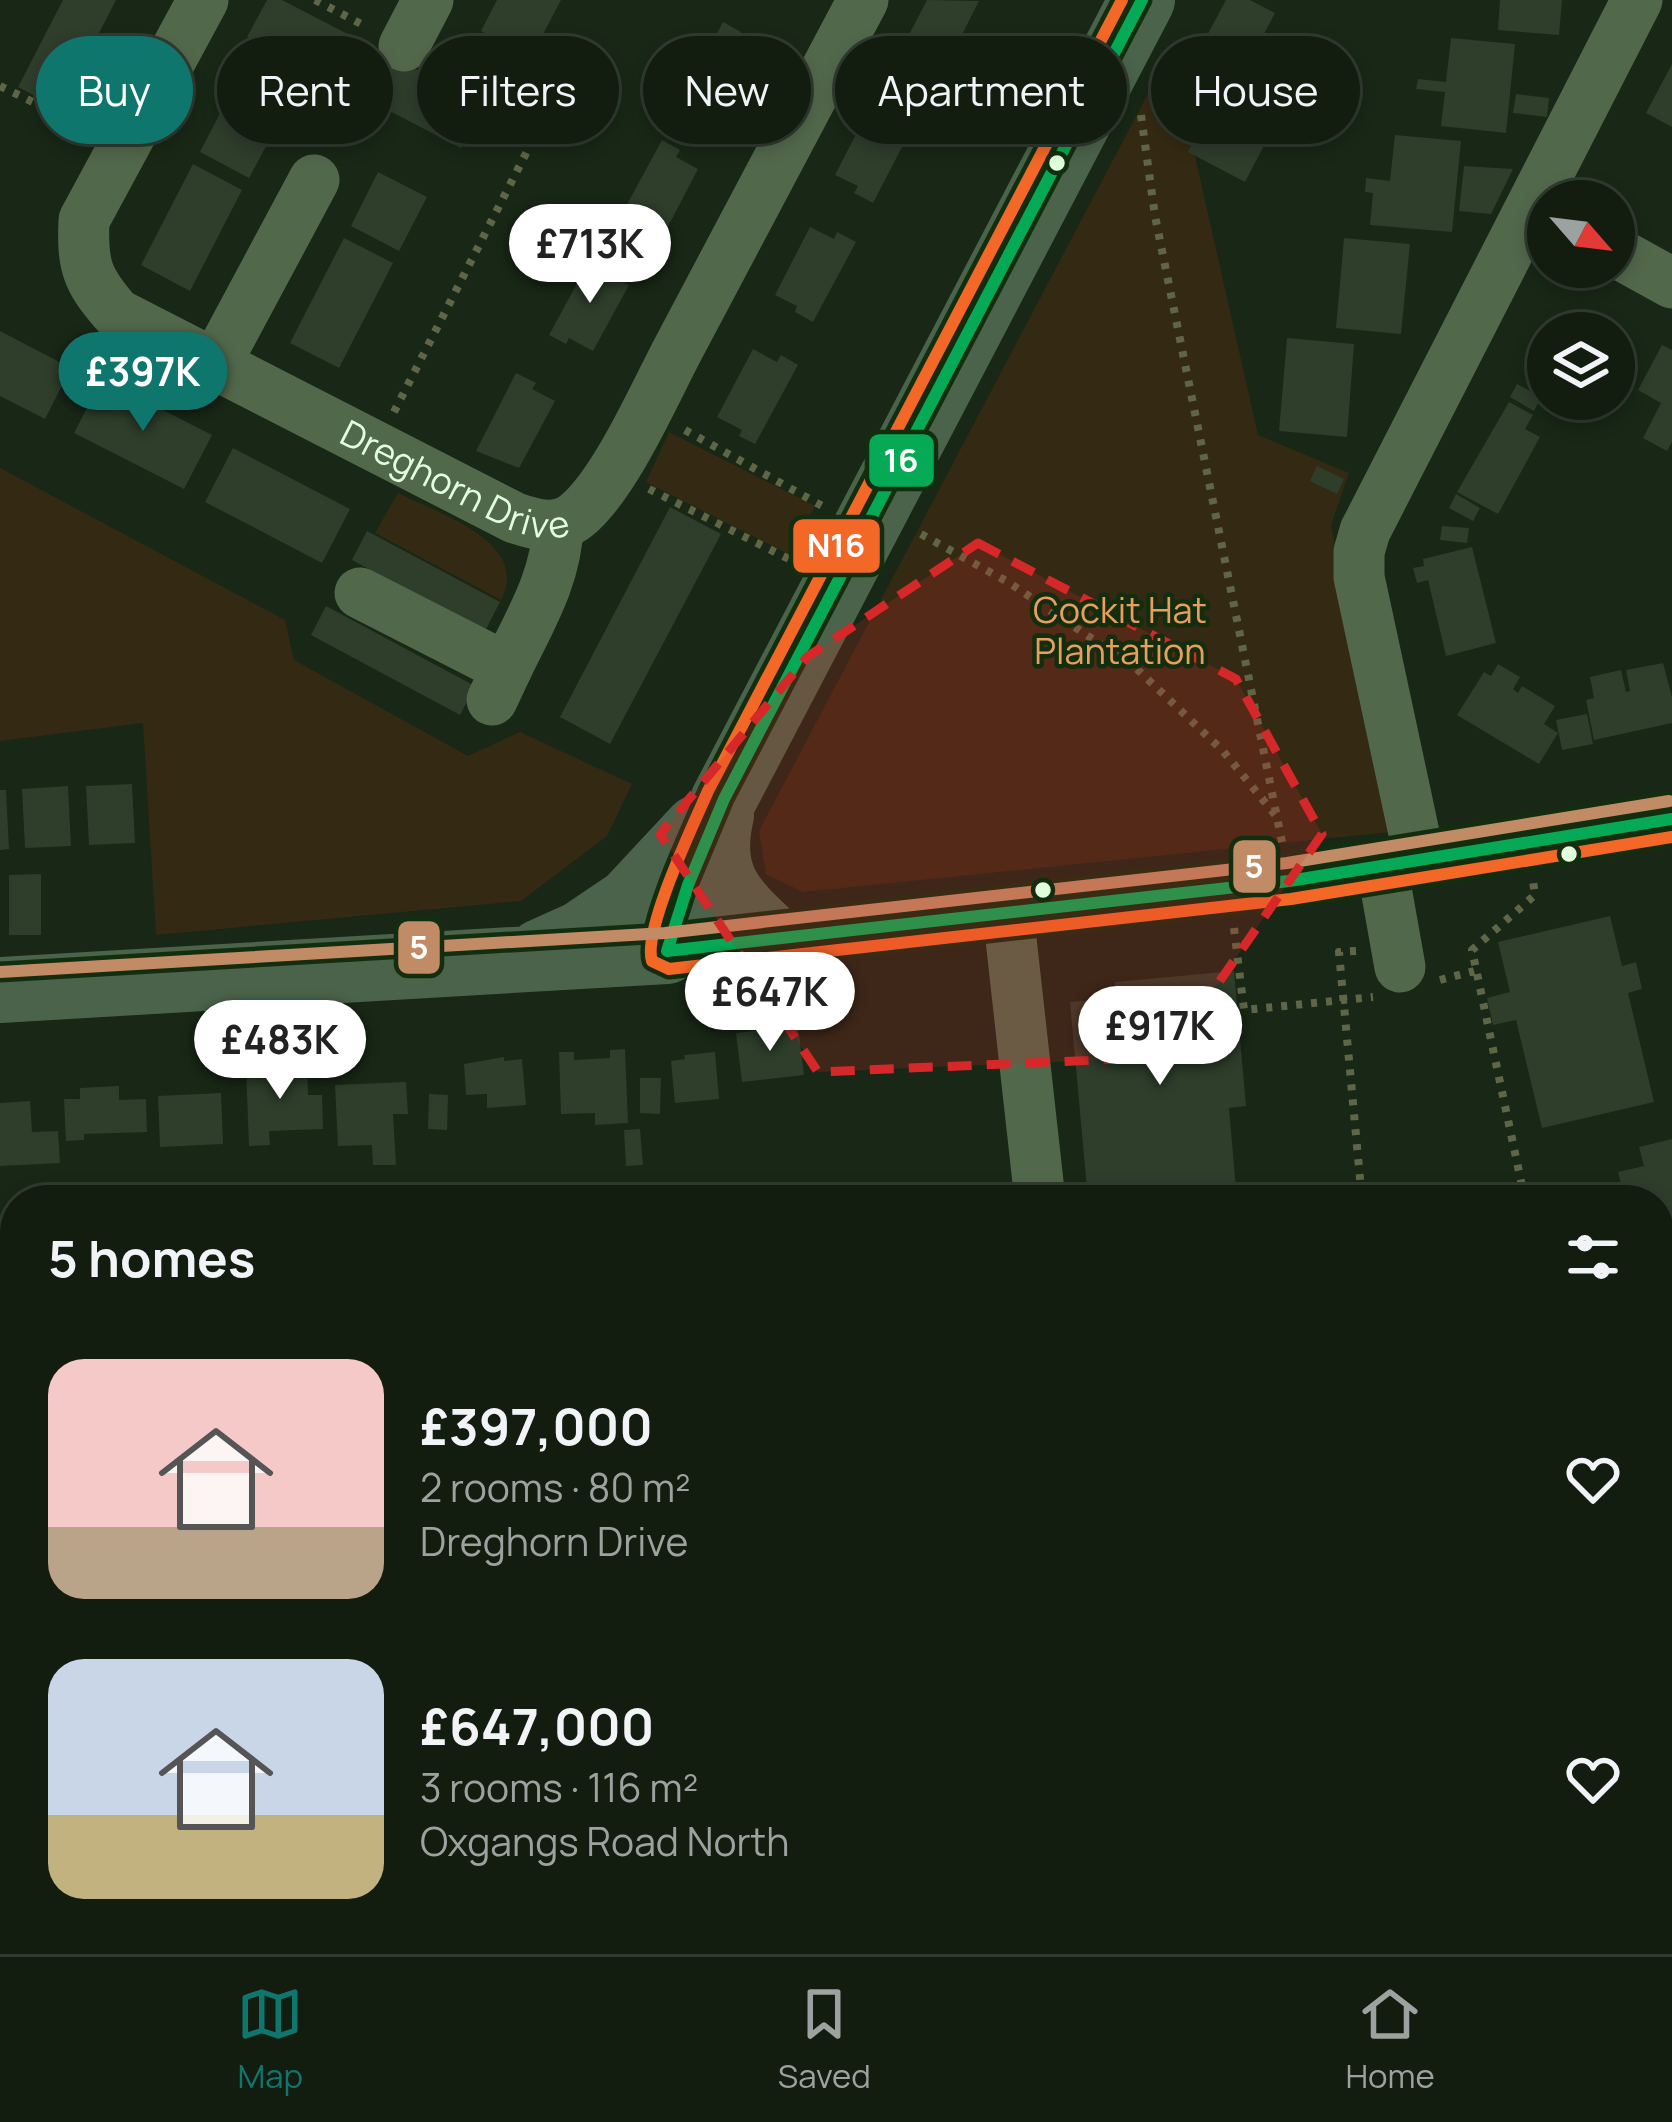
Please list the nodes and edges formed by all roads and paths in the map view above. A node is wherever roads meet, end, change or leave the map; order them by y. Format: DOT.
graph roads {
  1 [pos="203,0"];
  2 [pos="315,0"];
  3 [pos="428,0"];
  4 [pos="862,0"];
  5 [pos="1142,0"];
  6 [pos="1637,0"];
  7 [pos="404,46"];
  8 [pos="0,86"];
  9 [pos="1140,109"];
  10 [pos="125,147"];
  11 [pos="314,180"];
  12 [pos="1554,180"];
  13 [pos="1527,234"];
  14 [pos="1635,263"];
  15 [pos="1672,283"];
  16 [pos="216,362"];
  17 [pos="646,410"];
  18 [pos="376,446"];
  19 [pos="640,484"];
  20 [pos="558,525"];
  21 [pos="861,542"];
  22 [pos="360,593"];
  23 [pos="724,799"];
  24 [pos="1278,818"];
  25 [pos="1672,819"];
  26 [pos="1528,842"];
  27 [pos="1401,863"];
  28 [pos="1288,881"];
  29 [pos="1009,912"];
  30 [pos="1253,926"];
  31 [pos="773,938"];
  32 [pos="667,952"];
  33 [pos="521,960"];
  34 [pos="1394,971"];
  35 [pos="1474,971"];
  36 [pos="0,990"];
  37 [pos="1343,1002"];
  38 [pos="1038,1185"];
  39 [pos="1361,1185"];
  40 [pos="1522,1185"];
  1 -- 10 [label="street, Dreghorn Drive"];
  2 -- 7 [label="path"];
  3 -- 7 [label="street"];
  4 -- 17 [label="street"];
  5 -- 21 [label="main road"];
  6 -- 12 [label="street"];
  7 -- 18 [label="path"];
  8 -- 10 [label="path"];
  9 -- 24 [label="path"];
  10 -- 16 [label="street, Dreghorn Drive"];
  11 -- 16 [label="street"];
  13 -- 27 [label="street"];
  14 -- 15 [label="street"];
  16 -- 18 [label="street, Dreghorn Drive"];
  17 -- 20 [label="street"];
  17 -- 21 [label="path"];
  18 -- 20 [label="street, Dreghorn Drive"];
  19 -- 21 [label="path"];
  20 -- 22 [label="street, Dreghorn Drive"];
  21 -- 23 [label="main road"];
  21 -- 24 [label="path"];
  23 -- 31 [label="main road"];
  23 -- 32 [label="main road"];
  23 -- 33 [label="main road"];
  24 -- 28 [label="path"];
  25 -- 26 [label="street"];
  26 -- 27 [label="street"];
  26 -- 35 [label="path"];
  27 -- 28 [label="street"];
  27 -- 34 [label="street"];
  28 -- 29 [label="street"];
  29 -- 31 [label="street"];
  29 -- 38 [label="street"];
  30 -- 37 [label="path"];
  31 -- 32 [label="street"];
  32 -- 33 [label="main road"];
  33 -- 36 [label="main road"];
  34 -- 35 [label="path"];
  34 -- 37 [label="path"];
  34 -- 37 [label="path"];
  35 -- 40 [label="path"];
  37 -- 39 [label="path"];
}
